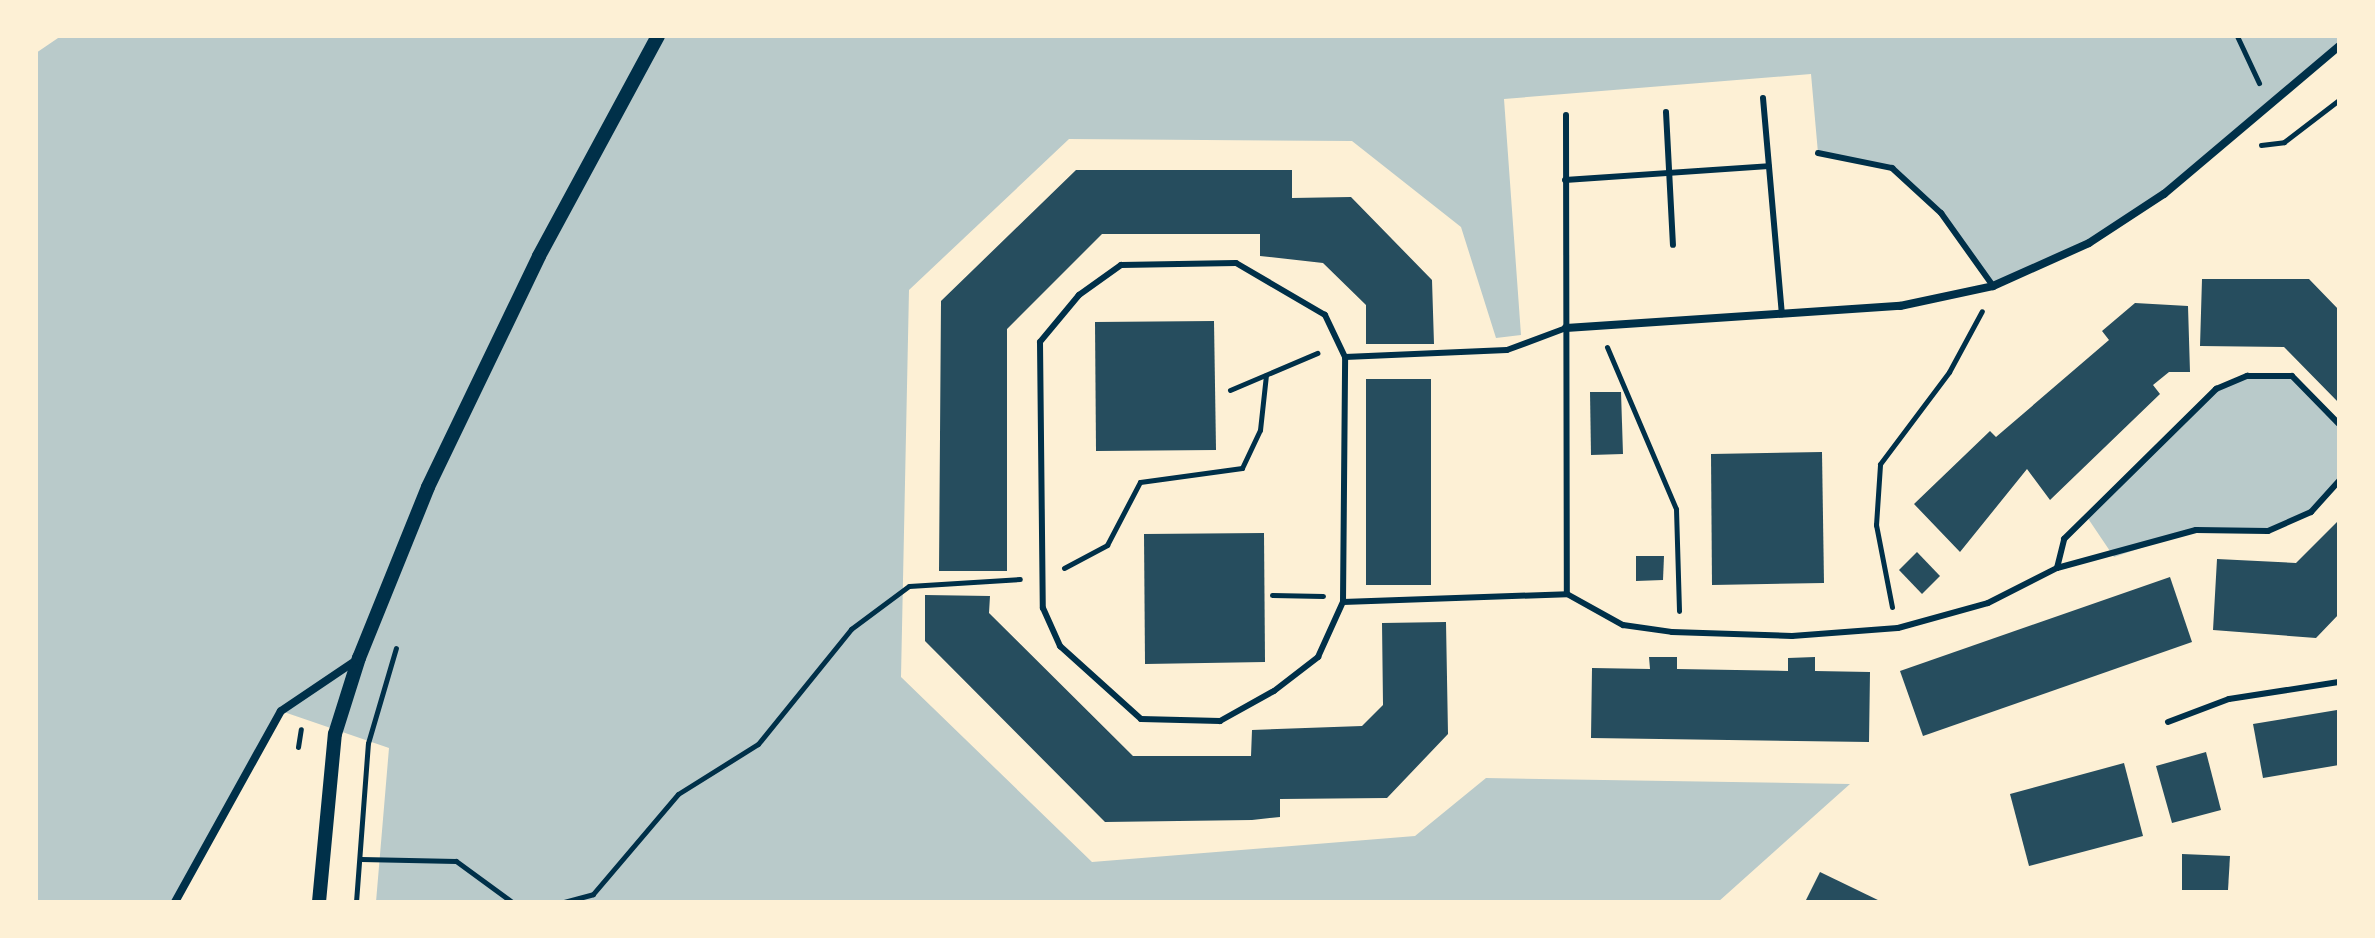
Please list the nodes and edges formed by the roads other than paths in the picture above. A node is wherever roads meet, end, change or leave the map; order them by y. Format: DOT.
graph roads {
  1 [pos="658,36"];
  2 [pos="2339,46"];
  3 [pos="1763,98"];
  4 [pos="1666,112"];
  5 [pos="1566,115"];
  6 [pos="1818,153"];
  7 [pos="1769,166"];
  8 [pos="1669,173"];
  9 [pos="1565,180"];
  10 [pos="1673,245"];
  11 [pos="1993,286"];
  12 [pos="1782,314"];
  13 [pos="1566,328"];
  14 [pos="1345,357"];
  15 [pos="2339,424"];
  16 [pos="2339,481"];
  17 [pos="2057,568"];
  18 [pos="1567,594"];
  19 [pos="1343,602"];
  20 [pos="359,658"];
  21 [pos="2339,682"];
  22 [pos="2168,722"];
  23 [pos="175,902"];
  24 [pos="319,902"];
  1 -- 20 [label="street"];
  2 -- 11 [label="street"];
  3 -- 7 [label="lane"];
  4 -- 8 [label="lane"];
  5 -- 9 [label="lane"];
  6 -- 11 [label="lane"];
  7 -- 8 [label="lane"];
  7 -- 12 [label="lane"];
  8 -- 9 [label="lane"];
  8 -- 10 [label="lane"];
  9 -- 13 [label="lane"];
  11 -- 12 [label="street"];
  12 -- 13 [label="street"];
  13 -- 14 [label="lane"];
  13 -- 18 [label="lane"];
  14 -- 19 [label="lane"];
  14 -- 19 [label="lane"];
  15 -- 17 [label="lane"];
  16 -- 17 [label="lane"];
  17 -- 18 [label="lane"];
  18 -- 19 [label="lane"];
  20 -- 23 [label="street"];
  20 -- 24 [label="street"];
  21 -- 22 [label="lane"];
}
